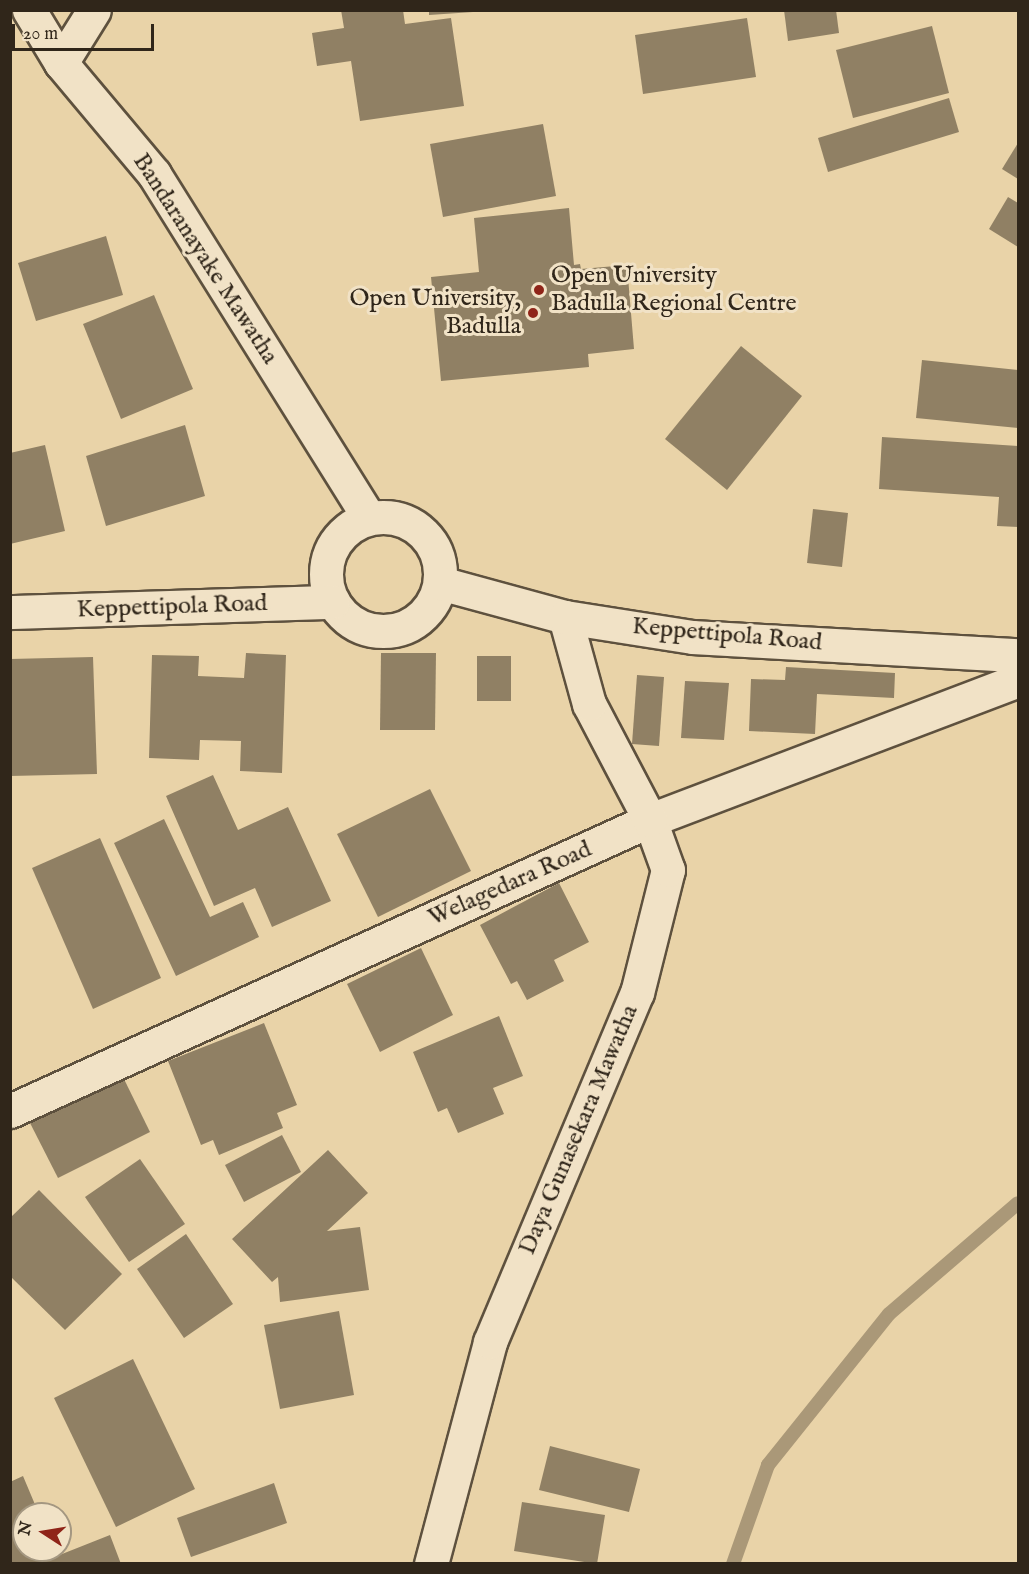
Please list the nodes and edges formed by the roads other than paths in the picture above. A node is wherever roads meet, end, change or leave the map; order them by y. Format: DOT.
graph roads {
  1 [pos="29,10"];
  2 [pos="94,10"];
  3 [pos="61,63"];
  4 [pos="368,517"];
  5 [pos="440,583"];
  6 [pos="333,602"];
  7 [pos="10,612"];
  8 [pos="565,617"];
  9 [pos="1018,655"];
  10 [pos="1018,680"];
  11 [pos="650,820"];
  12 [pos="10,1111"];
  13 [pos="431,1563"];
  1 -- 3 [label="street, Bandaranayake Mawatha"];
  2 -- 3 [label="street"];
  3 -- 4 [label="street, Bandaranayake Mawatha"];
  4 -- 5 [label="street"];
  4 -- 6 [label="street"];
  5 -- 6 [label="street"];
  5 -- 8 [label="street, Keppettipola Road"];
  6 -- 7 [label="street, Keppettipola Road"];
  8 -- 9 [label="street, Keppettipola Road"];
  8 -- 11 [label="street, Daya Gunasekara Mawatha"];
  10 -- 11 [label="street, Welagedara Road"];
  11 -- 12 [label="street, Welagedara Road"];
  11 -- 13 [label="street, Daya Gunasekara Mawatha"];
}
